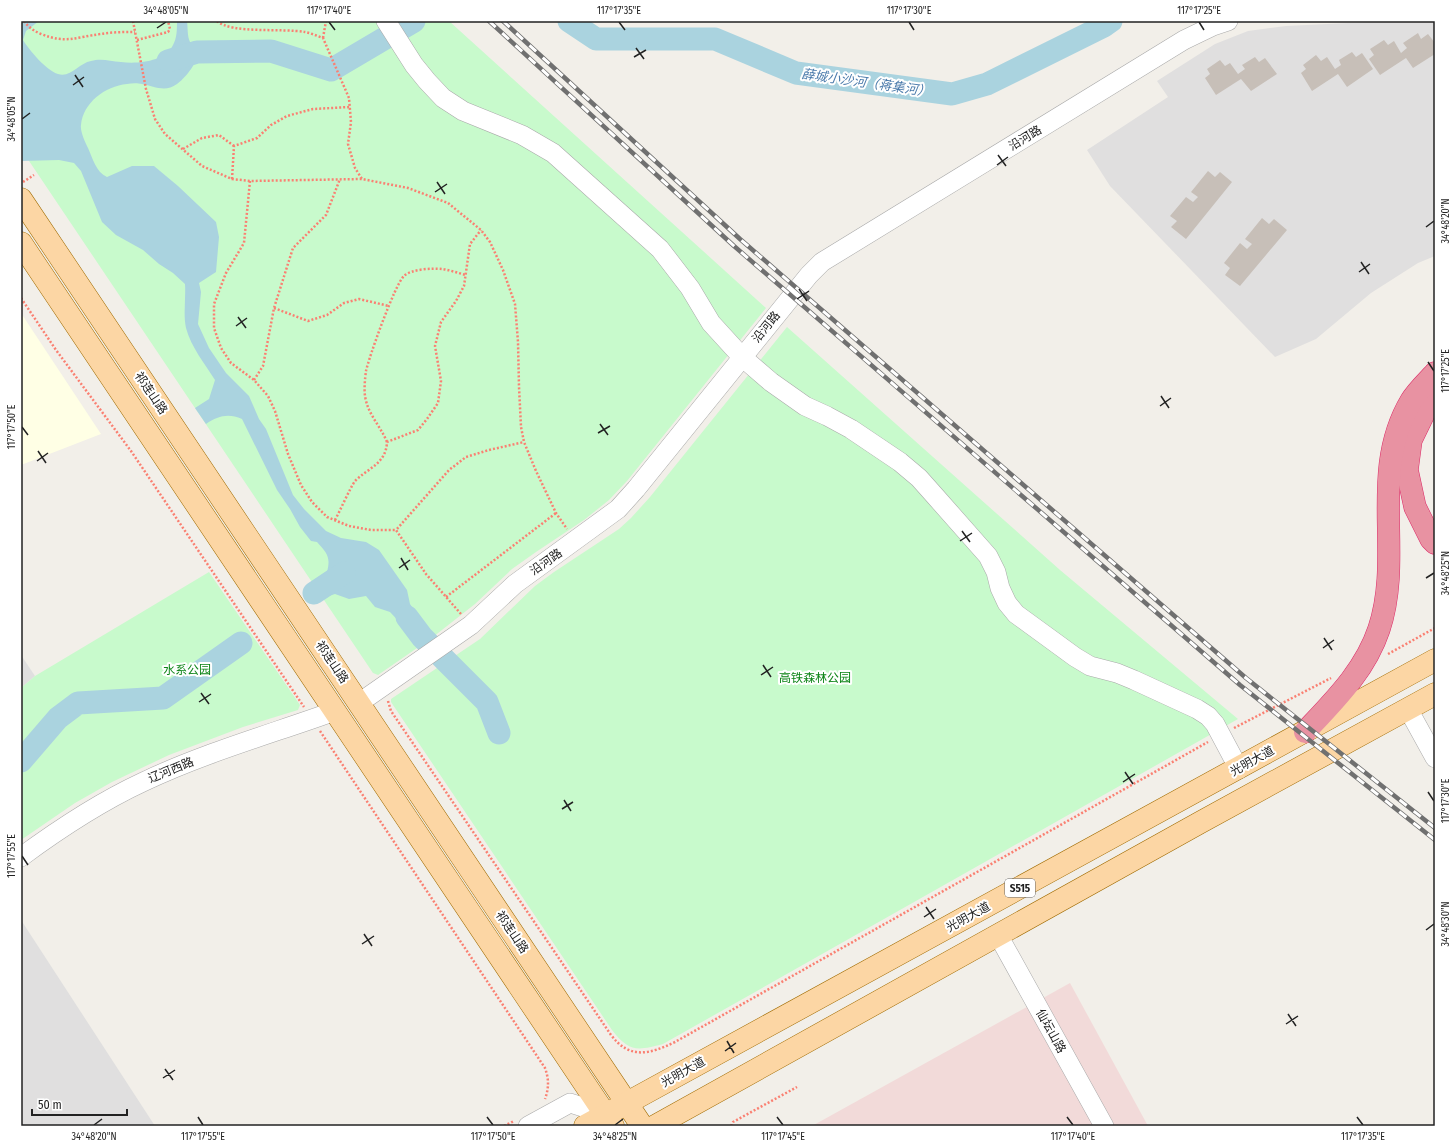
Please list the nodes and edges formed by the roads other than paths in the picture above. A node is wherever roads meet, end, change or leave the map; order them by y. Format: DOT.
graph roads {
  1 [pos="386,21"];
  2 [pos="1228,21"];
  3 [pos="24,206"];
  4 [pos="21,243"];
  5 [pos="742,357"];
  6 [pos="1435,373"];
  7 [pos="1435,397"];
  8 [pos="1435,543"];
  9 [pos="1435,660"];
  10 [pos="1435,694"];
  11 [pos="359,703"];
  12 [pos="1408,709"];
  13 [pos="335,711"];
  14 [pos="1305,732"];
  15 [pos="1435,758"];
  16 [pos="1239,768"];
  17 [pos="21,857"];
  18 [pos="998,935"];
  19 [pos="626,1102"];
  20 [pos="609,1120"];
  21 [pos="528,1126"];
  22 [pos="585,1126"];
  23 [pos="642,1126"];
  24 [pos="654,1126"];
  25 [pos="1104,1126"];
  1 -- 5 [label="street"];
  2 -- 5 [label="street, 沿河路"];
  3 -- 11 [label="main road, 祁连山路"];
  4 -- 13 [label="main road, 祁连山路"];
  5 -- 11 [label="street, 沿河路"];
  5 -- 16 [label="street"];
  6 -- 14 [label="highway"];
  7 -- 8 [label="highway"];
  9 -- 14 [label="main road, 光明大道 / S515"];
  10 -- 12 [label="main road, S515"];
  11 -- 19 [label="main road, 祁连山路"];
  12 -- 15 [label="street"];
  12 -- 18 [label="main road, S515"];
  13 -- 17 [label="street, 辽河西路"];
  13 -- 20 [label="main road, 祁连山路"];
  14 -- 16 [label="main road, 光明大道 / S515"];
  16 -- 19 [label="main road, 光明大道 / S515"];
  18 -- 24 [label="main road, S515"];
  18 -- 25 [label="street, 仙坛山路"];
  19 -- 20 [label="main road, 光明大道 / S515"];
  19 -- 23 [label="main road, 祁连山路"];
  20 -- 21 [label="street"];
  20 -- 22 [label="main road, 光明大道 / S515"];
}
